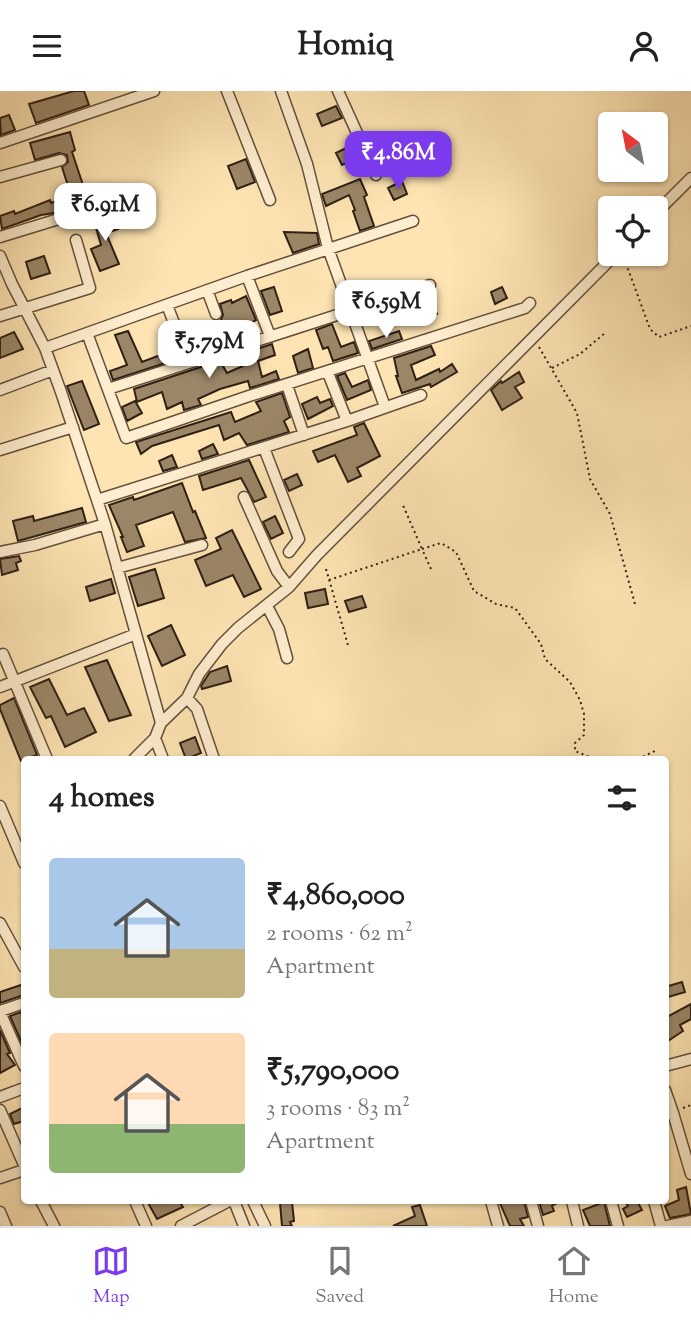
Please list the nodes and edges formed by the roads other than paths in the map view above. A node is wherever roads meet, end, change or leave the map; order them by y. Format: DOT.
graph roads {
  1 [pos="154,91"];
  2 [pos="228,91"];
  3 [pos="281,91"];
  4 [pos="338,91"];
  5 [pos="0,143"];
  6 [pos="61,160"];
  7 [pos="376,174"];
  8 [pos="0,177"];
  9 [pos="691,178"];
  10 [pos="270,200"];
  11 [pos="668,201"];
  12 [pos="62,218"];
  13 [pos="413,221"];
  14 [pos="0,237"];
  15 [pos="76,240"];
  16 [pos="328,248"];
  17 [pos="0,256"];
  18 [pos="604,266"];
  19 [pos="247,276"];
  20 [pos="430,285"];
  21 [pos="207,291"];
  22 [pos="530,303"];
  23 [pos="167,305"];
  24 [pos="24,308"];
  25 [pos="351,310"];
  26 [pos="216,314"];
  27 [pos="0,316"];
  28 [pos="87,333"];
  29 [pos="270,336"];
  30 [pos="181,341"];
  31 [pos="44,348"];
  32 [pos="368,359"];
  33 [pos="53,370"];
  34 [pos="328,373"];
  35 [pos="287,385"];
  36 [pos="108,389"];
  37 [pos="0,390"];
  38 [pos="421,395"];
  39 [pos="385,407"];
  40 [pos="347,421"];
  41 [pos="72,427"];
  42 [pos="304,435"];
  43 [pos="264,448"];
  44 [pos="0,450"];
  45 [pos="244,497"];
  46 [pos="97,500"];
  47 [pos="105,524"];
  48 [pos="202,545"];
  49 [pos="0,552"];
  50 [pos="289,552"];
  51 [pos="117,568"];
  52 [pos="289,587"];
  53 [pos="267,606"];
  54 [pos="136,634"];
  55 [pos="3,654"];
  56 [pos="287,658"];
  57 [pos="15,681"];
  58 [pos="0,687"];
  59 [pos="187,698"];
  60 [pos="161,723"];
  61 [pos="155,738"];
  62 [pos="46,756"];
  63 [pos="137,756"];
  64 [pos="162,756"];
  65 [pos="213,756"];
  66 [pos="0,806"];
  67 [pos="21,856"];
  68 [pos="0,923"];
  69 [pos="21,962"];
  70 [pos="21,1004"];
  71 [pos="0,1011"];
  72 [pos="21,1059"];
  73 [pos="691,1059"];
  74 [pos="669,1065"];
  75 [pos="21,1089"];
  76 [pos="0,1097"];
  77 [pos="0,1111"];
  78 [pos="669,1114"];
  79 [pos="21,1161"];
  80 [pos="21,1169"];
  81 [pos="691,1174"];
  82 [pos="0,1178"];
  83 [pos="43,1204"];
  84 [pos="136,1204"];
  85 [pos="225,1204"];
  86 [pos="233,1204"];
  87 [pos="254,1204"];
  88 [pos="492,1204"];
  89 [pos="532,1204"];
  90 [pos="573,1204"];
  91 [pos="612,1204"];
  92 [pos="655,1204"];
  93 [pos="0,1212"];
  94 [pos="691,1220"];
  95 [pos="6,1226"];
  96 [pos="54,1226"];
  97 [pos="146,1226"];
  98 [pos="181,1226"];
  99 [pos="244,1226"];
  100 [pos="265,1226"];
  101 [pos="498,1226"];
  102 [pos="538,1226"];
  103 [pos="578,1226"];
  104 [pos="618,1226"];
  105 [pos="661,1226"];
  106 [pos="667,1226"];
  1 -- 5 [label="street"];
  2 -- 10 [label="street"];
  3 -- 16 [label="street"];
  4 -- 7 [label="street"];
  6 -- 8 [label="street"];
  9 -- 11 [label="street"];
  12 -- 14 [label="street"];
  13 -- 16 [label="street"];
  15 -- 24 [label="street"];
  16 -- 19 [label="street"];
  16 -- 25 [label="street"];
  17 -- 24 [label="street"];
  18 -- 52 [label="street"];
  19 -- 21 [label="street"];
  19 -- 29 [label="street"];
  20 -- 25 [label="street"];
  21 -- 23 [label="street"];
  21 -- 26 [label="street"];
  22 -- 32 [label="street"];
  23 -- 28 [label="street"];
  23 -- 30 [label="street"];
  24 -- 27 [label="street"];
  24 -- 31 [label="street"];
  25 -- 29 [label="street"];
  25 -- 32 [label="street"];
  28 -- 31 [label="street"];
  28 -- 36 [label="street"];
  29 -- 36 [label="street"];
  31 -- 33 [label="street"];
  32 -- 34 [label="street"];
  32 -- 39 [label="street"];
  33 -- 37 [label="street"];
  33 -- 41 [label="street"];
  34 -- 35 [label="street"];
  34 -- 40 [label="street"];
  35 -- 36 [label="street"];
  35 -- 42 [label="street"];
  38 -- 39 [label="street"];
  39 -- 40 [label="street"];
  40 -- 42 [label="street"];
  41 -- 44 [label="street"];
  41 -- 46 [label="street"];
  42 -- 43 [label="street"];
  43 -- 46 [label="street"];
  43 -- 50 [label="street"];
  45 -- 52 [label="street"];
  46 -- 47 [label="street"];
  47 -- 49 [label="street"];
  47 -- 51 [label="street"];
  48 -- 51 [label="street"];
  51 -- 54 [label="street"];
  52 -- 53 [label="street"];
  53 -- 56 [label="street"];
  53 -- 59 [label="street"];
  54 -- 57 [label="street"];
  54 -- 60 [label="street"];
  55 -- 57 [label="street"];
  57 -- 58 [label="street"];
  57 -- 62 [label="street"];
  59 -- 60 [label="street"];
  59 -- 65 [label="street"];
  60 -- 61 [label="street"];
  61 -- 63 [label="street"];
  61 -- 64 [label="street"];
  66 -- 67 [label="street"];
  68 -- 69 [label="street"];
  70 -- 71 [label="street"];
  71 -- 72 [label="street"];
  73 -- 74 [label="street"];
  75 -- 76 [label="street"];
  77 -- 79 [label="street"];
  78 -- 81 [label="street"];
  80 -- 82 [label="street"];
  83 -- 96 [label="street"];
  84 -- 97 [label="street"];
  85 -- 98 [label="street"];
  86 -- 99 [label="street"];
  87 -- 100 [label="street"];
  88 -- 101 [label="street"];
  89 -- 102 [label="street"];
  90 -- 103 [label="street"];
  91 -- 104 [label="street"];
  92 -- 105 [label="street"];
  93 -- 95 [label="street"];
  94 -- 106 [label="street"];
}
